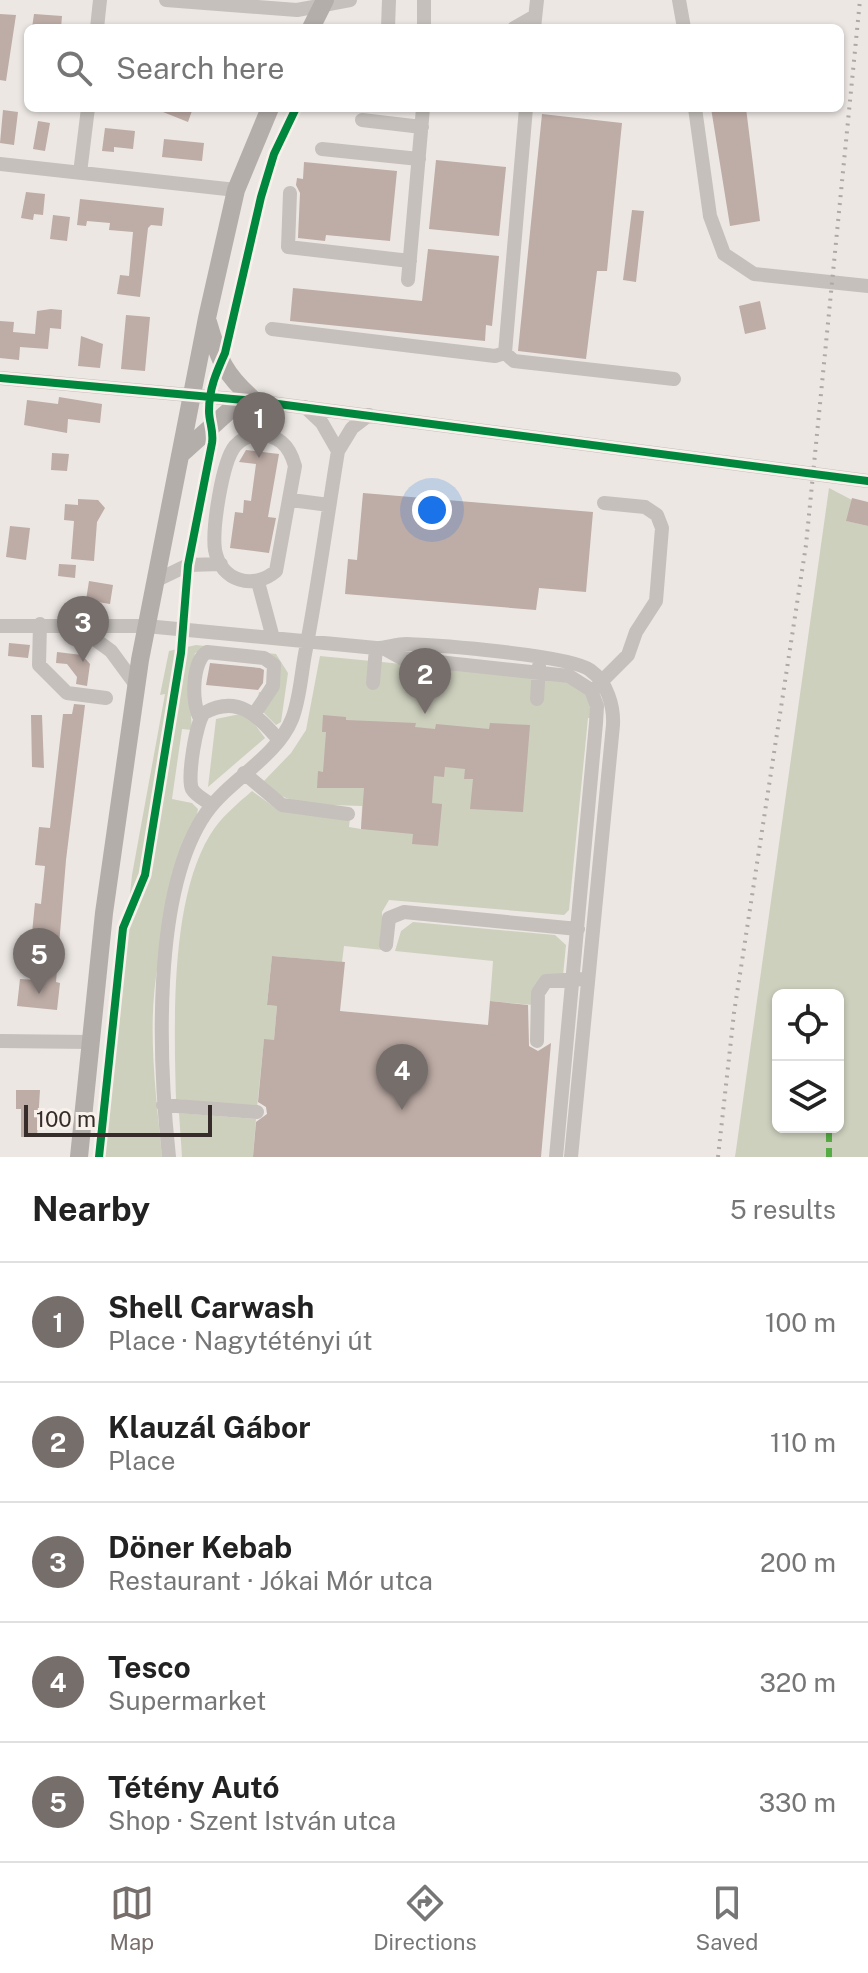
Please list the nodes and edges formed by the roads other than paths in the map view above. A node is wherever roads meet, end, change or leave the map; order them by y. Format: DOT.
graph roads {
  1 [pos="100,0"];
  2 [pos="166,0"];
  3 [pos="350,0"];
  4 [pos="389,0"];
  5 [pos="424,0"];
  6 [pos="537,0"];
  7 [pos="679,0"];
  8 [pos="229,2"];
  9 [pos="324,3"];
  10 [pos="534,22"];
  11 [pos="97,24"];
  12 [pos="313,24"];
  13 [pos="388,24"];
  14 [pos="424,24"];
  15 [pos="683,24"];
  16 [pos="88,112"];
  17 [pos="268,112"];
  18 [pos="423,112"];
  19 [pos="526,112"];
  20 [pos="696,112"];
  21 [pos="362,120"];
  22 [pos="422,127"];
  23 [pos="322,149"];
  24 [pos="419,159"];
  25 [pos="0,164"];
  26 [pos="80,173"];
  27 [pos="236,190"];
  28 [pos="290,193"];
  29 [pos="410,261"];
  30 [pos="408,280"];
  31 [pos="868,286"];
  32 [pos="207,318"];
  33 [pos="272,329"];
  34 [pos="505,353"];
  35 [pos="0,378"];
  36 [pos="674,379"];
  37 [pos="191,395"];
  38 [pos="255,401"];
  39 [pos="305,407"];
  40 [pos="369,415"];
  41 [pos="338,451"];
  42 [pos="180,455"];
  43 [pos="868,481"];
  44 [pos="291,500"];
  45 [pos="604,503"];
  46 [pos="329,505"];
  47 [pos="221,564"];
  48 [pos="155,581"];
  49 [pos="258,582"];
  50 [pos="40,624"];
  51 [pos="0,626"];
  52 [pos="146,626"];
  53 [pos="78,627"];
  54 [pos="273,638"];
  55 [pos="308,641"];
  56 [pos="380,648"];
  57 [pos="539,665"];
  58 [pos="373,683"];
  59 [pos="136,685"];
  60 [pos="596,687"];
  61 [pos="106,698"];
  62 [pos="537,699"];
  63 [pos="255,713"];
  64 [pos="200,718"];
  65 [pos="279,740"];
  66 [pos="244,773"];
  67 [pos="212,805"];
  68 [pos="348,814"];
  69 [pos="578,929"];
  70 [pos="386,945"];
  71 [pos="580,978"];
  72 [pos="0,1041"];
  73 [pos="537,1041"];
  74 [pos="90,1042"];
  75 [pos="163,1105"];
  76 [pos="257,1112"];
  77 [pos="79,1157"];
  78 [pos="169,1157"];
  79 [pos="556,1157"];
  80 [pos="571,1157"];
  1 -- 11 [label="street"];
  2 -- 8 [label="street"];
  3 -- 9 [label="street"];
  4 -- 13 [label="street"];
  5 -- 14 [label="street"];
  6 -- 10 [label="street"];
  7 -- 15 [label="street"];
  8 -- 9 [label="street"];
  9 -- 12 [label="main road"];
  16 -- 26 [label="street"];
  17 -- 27 [label="main road"];
  18 -- 22 [label="street"];
  19 -- 34 [label="street"];
  20 -- 31 [label="street"];
  21 -- 22 [label="street"];
  22 -- 24 [label="street"];
  23 -- 24 [label="street"];
  24 -- 29 [label="street"];
  25 -- 26 [label="street"];
  26 -- 27 [label="street"];
  27 -- 32 [label="main road"];
  28 -- 29 [label="street"];
  29 -- 30 [label="street"];
  32 -- 37 [label="main road"];
  32 -- 38 [label="main road"];
  33 -- 34 [label="street"];
  34 -- 36 [label="street"];
  35 -- 37 [label="street"];
  37 -- 38 [label="street"];
  37 -- 42 [label="main road"];
  38 -- 39 [label="street"];
  38 -- 42 [label="main road"];
  39 -- 40 [label="street"];
  39 -- 41 [label="street"];
  40 -- 41 [label="street"];
  40 -- 43 [label="street, bridge"];
  41 -- 46 [label="street"];
  42 -- 48 [label="main road"];
  44 -- 46 [label="street"];
  44 -- 47 [label="street"];
  44 -- 49 [label="street"];
  45 -- 60 [label="street"];
  46 -- 55 [label="street"];
  47 -- 48 [label="street"];
  47 -- 49 [label="street"];
  48 -- 52 [label="main road"];
  49 -- 54 [label="street"];
  50 -- 51 [label="street"];
  50 -- 53 [label="street"];
  50 -- 61 [label="street"];
  52 -- 53 [label="street"];
  52 -- 54 [label="street"];
  52 -- 59 [label="main road"];
  53 -- 59 [label="street"];
  54 -- 55 [label="street"];
  55 -- 56 [label="street"];
  55 -- 65 [label="street"];
  56 -- 57 [label="street"];
  56 -- 58 [label="street"];
  57 -- 60 [label="street"];
  57 -- 62 [label="street"];
  59 -- 74 [label="main road"];
  60 -- 69 [label="street"];
  60 -- 71 [label="street"];
  63 -- 64 [label="street"];
  63 -- 64 [label="street"];
  63 -- 65 [label="street"];
  64 -- 67 [label="street"];
  65 -- 66 [label="street"];
  66 -- 67 [label="street"];
  66 -- 68 [label="street"];
  67 -- 75 [label="street"];
  69 -- 70 [label="street"];
  69 -- 71 [label="street"];
  71 -- 73 [label="street"];
  71 -- 79 [label="street"];
  71 -- 80 [label="street"];
  72 -- 74 [label="street"];
  74 -- 77 [label="main road"];
  75 -- 76 [label="street"];
  75 -- 78 [label="street"];
}
